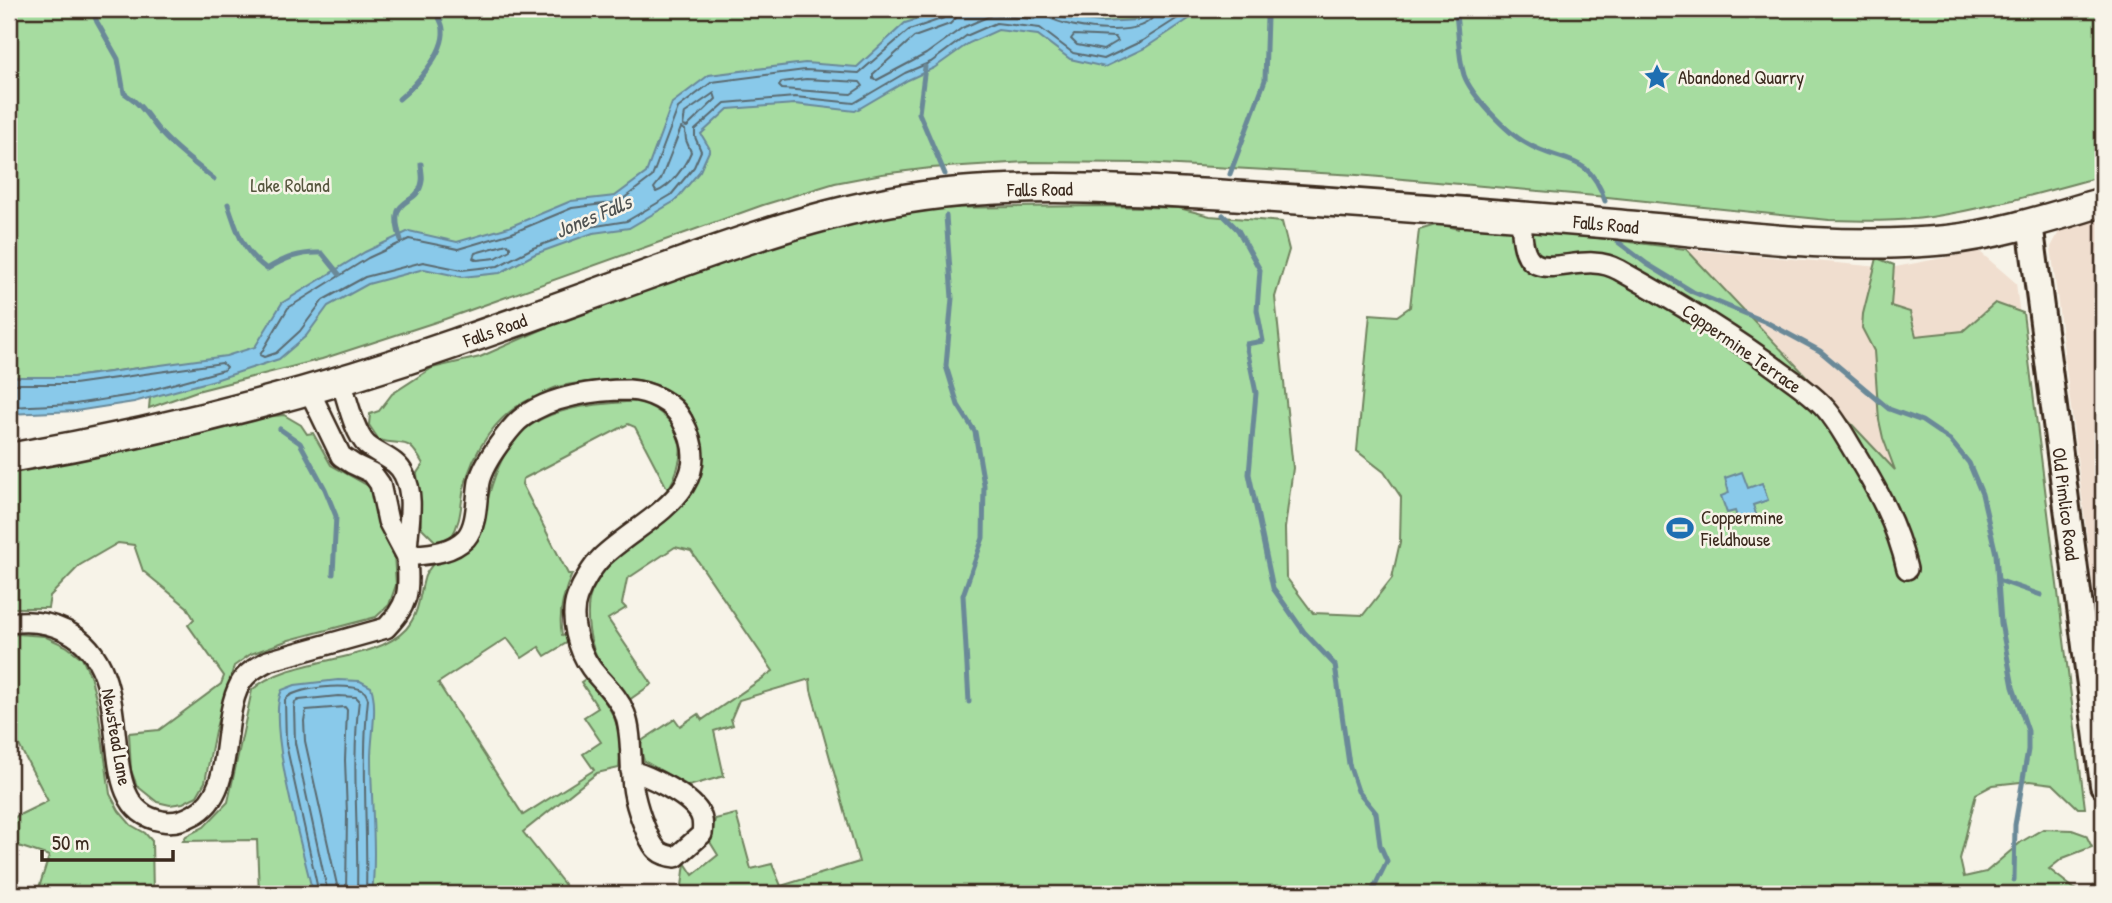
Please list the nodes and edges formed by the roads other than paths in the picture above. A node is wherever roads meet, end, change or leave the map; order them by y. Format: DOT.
graph roads {
  1 [pos="2103,202"];
  2 [pos="1522,217"];
  3 [pos="2030,223"];
  4 [pos="341,381"];
  5 [pos="309,390"];
  6 [pos="9,458"];
  7 [pos="407,556"];
  8 [pos="1907,569"];
  9 [pos="9,624"];
  10 [pos="631,771"];
  11 [pos="2103,785"];
  1 -- 3 [label="main road, Falls Road"];
  2 -- 3 [label="main road, Falls Road"];
  2 -- 4 [label="main road, Falls Road"];
  2 -- 8 [label="street, Coppermine Terrace"];
  3 -- 11 [label="street, Old Pimlico Road"];
  4 -- 5 [label="main road, Falls Road"];
  4 -- 7 [label="street, Newstead Lane"];
  5 -- 6 [label="main road, Falls Road"];
  5 -- 7 [label="street, Newstead Lane"];
  7 -- 9 [label="street, Newstead Lane"];
  7 -- 10 [label="street"];
  10 -- 10 [label="street"];
}
